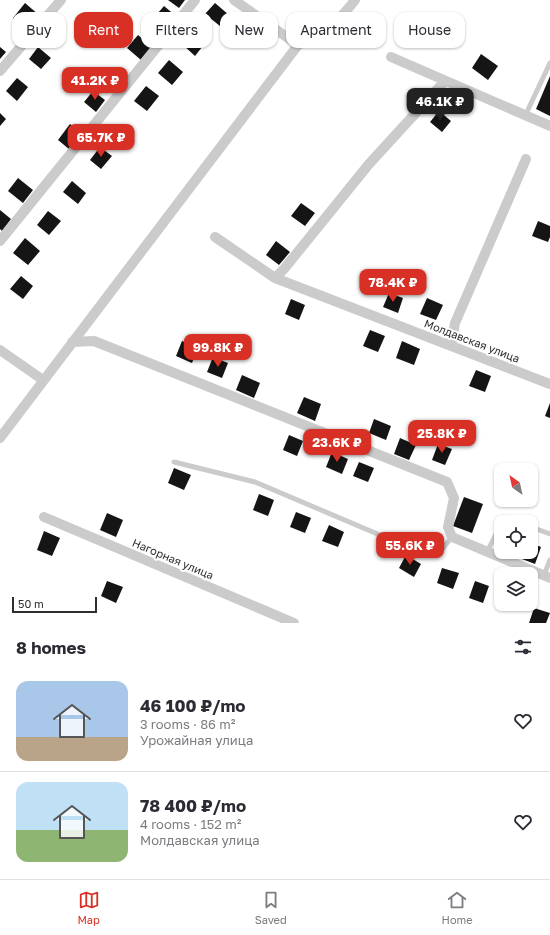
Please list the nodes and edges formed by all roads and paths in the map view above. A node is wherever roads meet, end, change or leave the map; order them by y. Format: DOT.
graph roads {
  1 [pos="61,0"];
  2 [pos="195,0"];
  3 [pos="234,0"];
  4 [pos="354,0"];
  5 [pos="346,12"];
  6 [pos="286,37"];
  7 [pos="296,48"];
  8 [pos="391,57"];
  9 [pos="550,63"];
  10 [pos="0,71"];
  11 [pos="445,81"];
  12 [pos="526,116"];
  13 [pos="550,126"];
  14 [pos="526,159"];
  15 [pos="215,237"];
  16 [pos="0,241"];
  17 [pos="275,278"];
  18 [pos="72,342"];
  19 [pos="451,346"];
  20 [pos="0,350"];
  21 [pos="42,380"];
  22 [pos="550,384"];
  23 [pos="0,438"];
  24 [pos="174,462"];
  25 [pos="44,517"];
  26 [pos="538,530"];
  27 [pos="550,534"];
  28 [pos="452,537"];
  29 [pos="494,538"];
  30 [pos="487,552"];
  31 [pos="550,560"];
  32 [pos="547,577"];
  33 [pos="294,623"];
  1 -- 10 [label="street"];
  2 -- 16 [label="street"];
  3 -- 6 [label="street"];
  4 -- 5 [label="street"];
  7 -- 18 [label="street"];
  8 -- 11 [label="street"];
  9 -- 12 [label="lane"];
  11 -- 12 [label="street"];
  11 -- 17 [label="street"];
  12 -- 13 [label="street"];
  14 -- 19 [label="street"];
  15 -- 17 [label="street, Молдавская улица"];
  17 -- 19 [label="street, Молдавская улица"];
  18 -- 21 [label="street"];
  18 -- 28 [label="street"];
  19 -- 22 [label="street, Молдавская улица"];
  20 -- 21 [label="street"];
  21 -- 23 [label="street"];
  24 -- 28 [label="lane"];
  25 -- 33 [label="street, Нагорная улица"];
  26 -- 27 [label="lane"];
  28 -- 30 [label="street"];
  29 -- 30 [label="lane"];
  30 -- 32 [label="street"];
  31 -- 32 [label="lane"];
}
